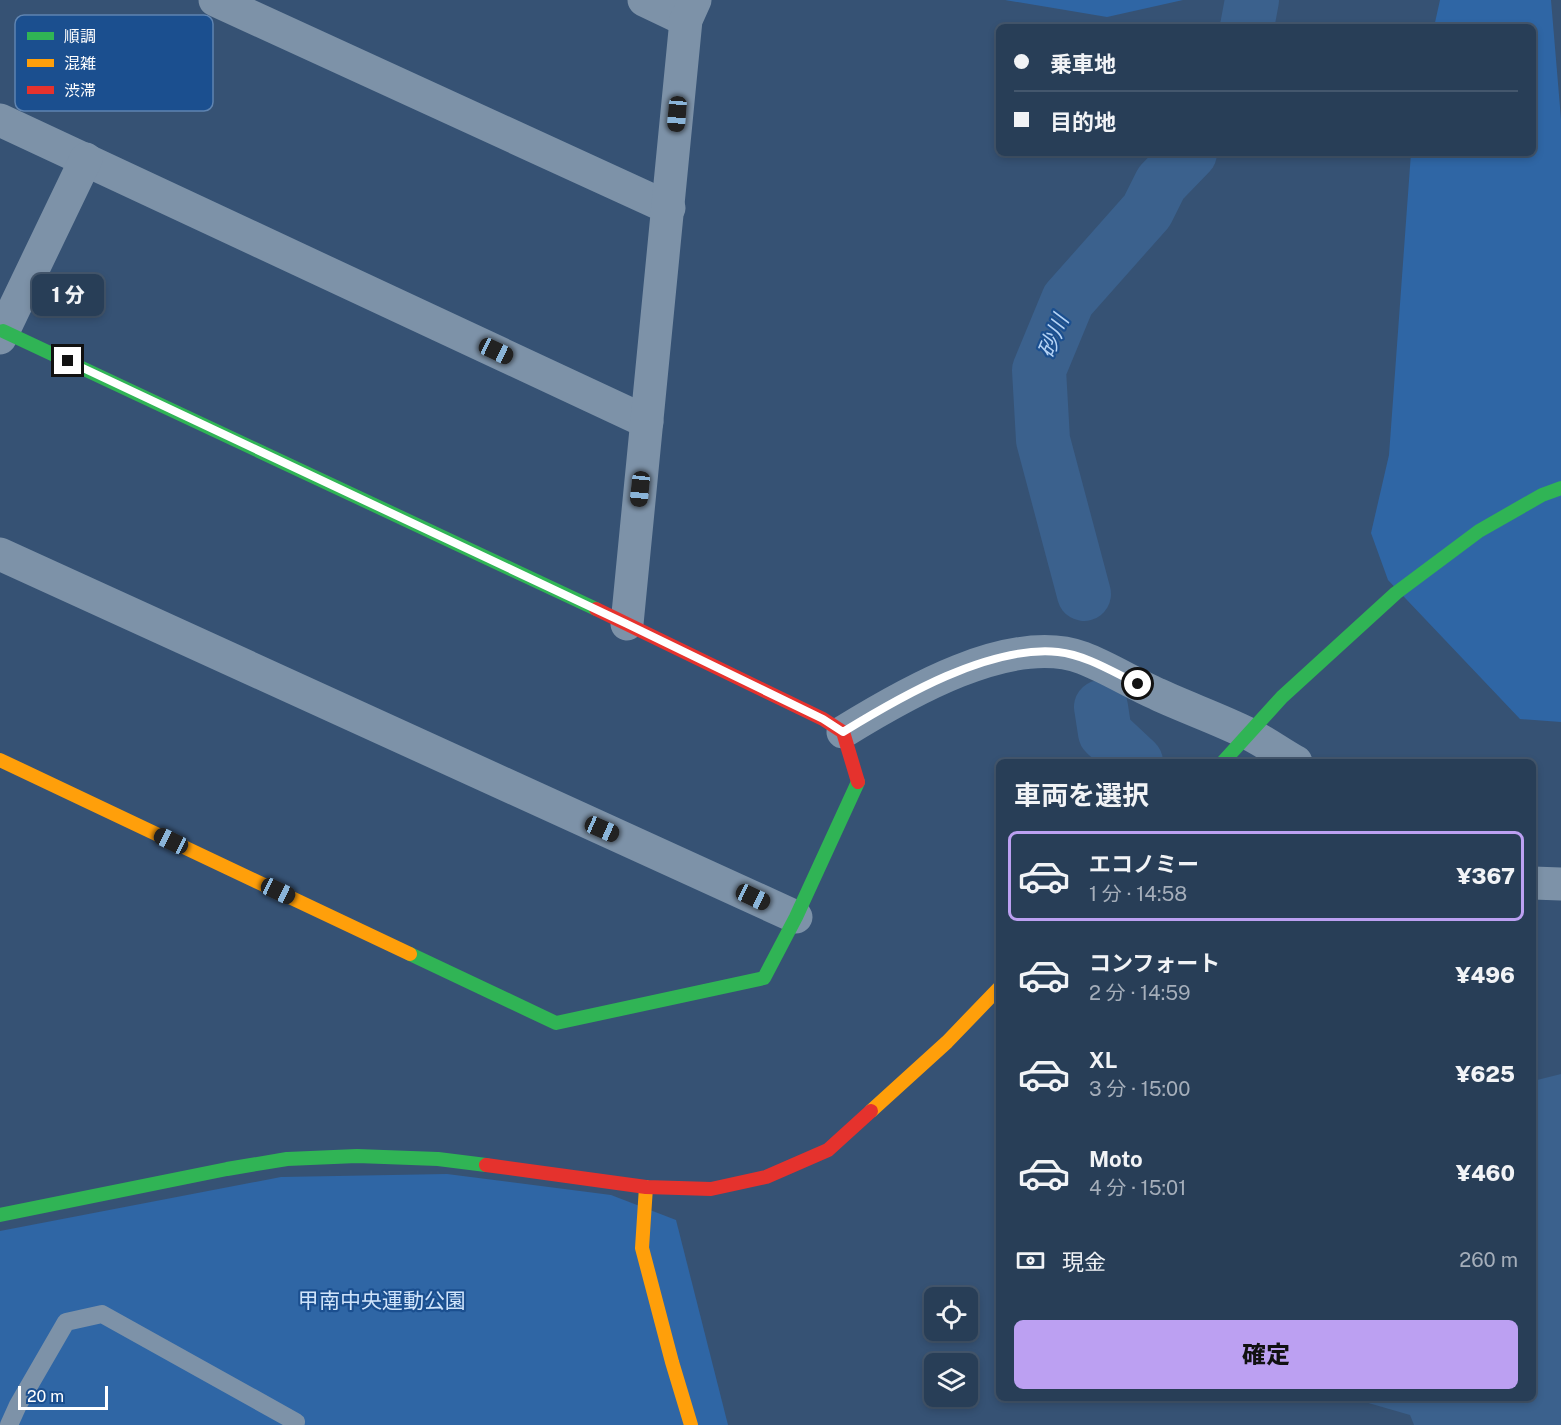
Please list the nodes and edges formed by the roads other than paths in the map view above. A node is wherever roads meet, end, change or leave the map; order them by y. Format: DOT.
graph roads {
  1 [pos="215,0"];
  2 [pos="644,0"];
  3 [pos="691,10"];
  4 [pos="0,120"];
  5 [pos="86,159"];
  6 [pos="669,208"];
  7 [pos="2,334"];
  8 [pos="647,422"];
  9 [pos="1561,488"];
  10 [pos="0,554"];
  11 [pos="627,624"];
  12 [pos="843,732"];
  13 [pos="1250,734"];
  14 [pos="1225,759"];
  15 [pos="1291,759"];
  16 [pos="0,760"];
  17 [pos="1536,883"];
  18 [pos="1561,884"];
  19 [pos="796,917"];
  20 [pos="996,991"];
  21 [pos="646,1186"];
  22 [pos="0,1215"];
  23 [pos="9,1425"];
  24 [pos="294,1425"];
  25 [pos="691,1425"];
  1 -- 6 [label="street"];
  2 -- 3 [label="street"];
  3 -- 6 [label="street"];
  4 -- 5 [label="street"];
  5 -- 7 [label="street"];
  5 -- 8 [label="street"];
  6 -- 8 [label="street"];
  7 -- 11 [label="street"];
  8 -- 11 [label="street"];
  9 -- 13 [label="street"];
  10 -- 19 [label="street"];
  11 -- 12 [label="street"];
  12 -- 13 [label="street"];
  12 -- 19 [label="street"];
  13 -- 14 [label="street"];
  13 -- 15 [label="street"];
  16 -- 19 [label="street"];
  17 -- 18 [label="street"];
  20 -- 21 [label="street"];
  21 -- 22 [label="street"];
  21 -- 25 [label="street"];
  23 -- 24 [label="lane"];
}
